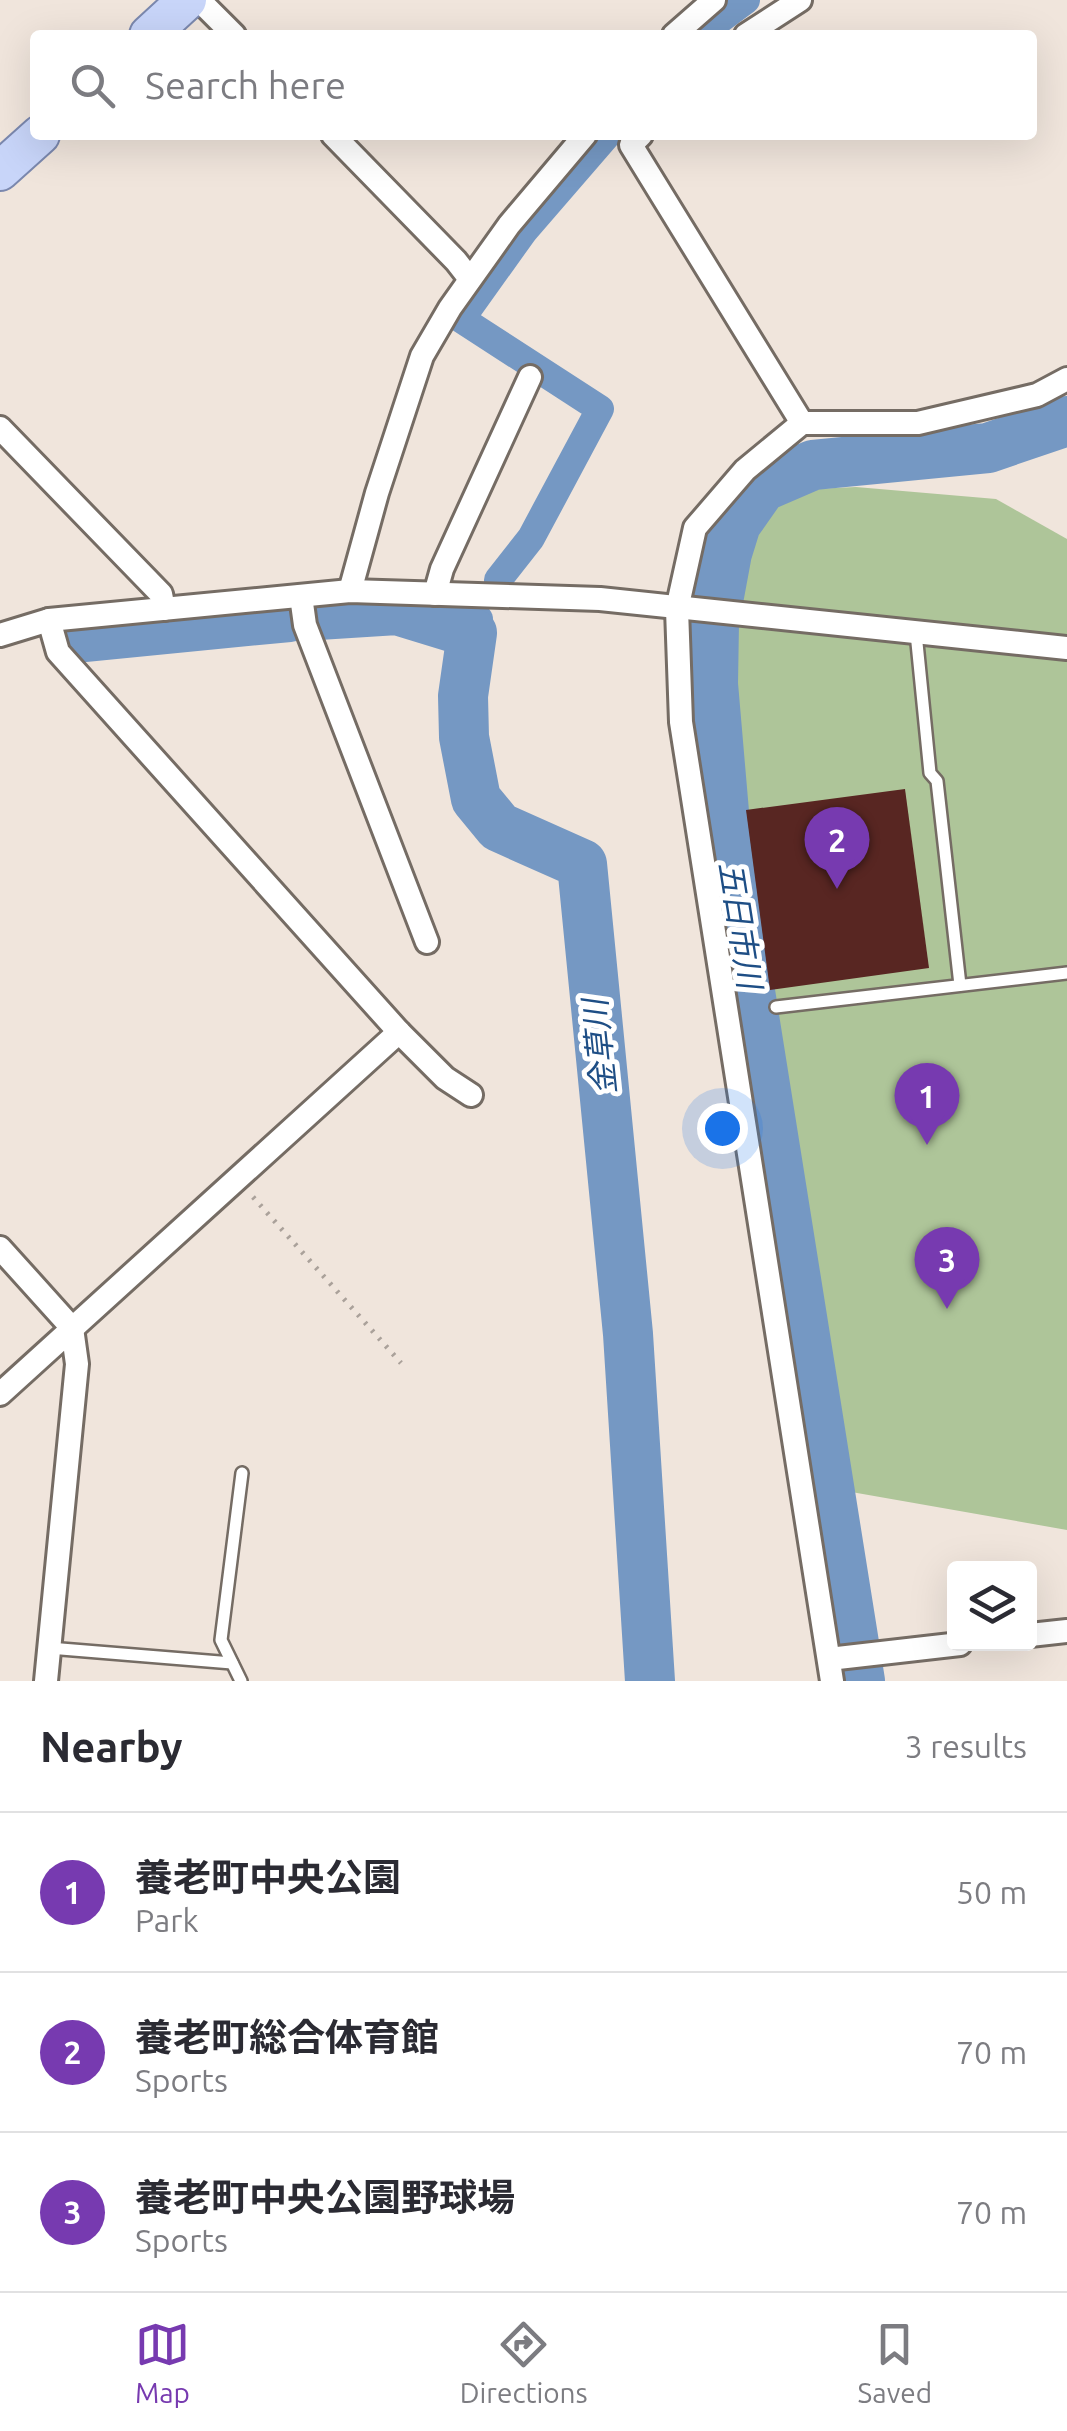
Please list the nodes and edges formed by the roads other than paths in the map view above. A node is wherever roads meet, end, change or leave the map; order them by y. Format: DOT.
graph roads {
  1 [pos="187,0"];
  2 [pos="199,0"];
  3 [pos="714,0"];
  4 [pos="800,0"];
  5 [pos="154,30"];
  6 [pos="229,30"];
  7 [pos="680,30"];
  8 [pos="754,30"];
  9 [pos="34,140"];
  10 [pos="338,140"];
  11 [pos="582,140"];
  12 [pos="636,140"];
  13 [pos="0,171"];
  14 [pos="470,280"];
  15 [pos="530,377"];
  16 [pos="1067,379"];
  17 [pos="802,423"];
  18 [pos="0,428"];
  19 [pos="350,591"];
  20 [pos="435,594"];
  21 [pos="301,596"];
  22 [pos="164,609"];
  23 [pos="677,609"];
  24 [pos="50,620"];
  25 [pos="916,633"];
  26 [pos="0,635"];
  27 [pos="1067,648"];
  28 [pos="427,942"];
  29 [pos="1067,973"];
  30 [pos="960,985"];
  31 [pos="776,1007"];
  32 [pos="399,1032"];
  33 [pos="471,1094"];
  34 [pos="0,1248"];
  35 [pos="72,1328"];
  36 [pos="0,1394"];
  37 [pos="242,1473"];
  38 [pos="1067,1631"];
  39 [pos="1037,1635"];
  40 [pos="947,1647"];
  41 [pos="49,1648"];
  42 [pos="232,1663"];
  43 [pos="830,1670"];
  44 [pos="46,1681"];
  45 [pos="241,1681"];
  1 -- 5 [label="main road"];
  2 -- 6 [label="street"];
  3 -- 7 [label="street"];
  4 -- 8 [label="street"];
  9 -- 13 [label="main road"];
  10 -- 14 [label="street"];
  11 -- 14 [label="street"];
  12 -- 17 [label="street"];
  14 -- 19 [label="street"];
  15 -- 20 [label="street"];
  16 -- 17 [label="street"];
  17 -- 23 [label="street"];
  18 -- 22 [label="street"];
  19 -- 20 [label="street"];
  19 -- 21 [label="street"];
  20 -- 23 [label="street"];
  21 -- 22 [label="street"];
  21 -- 28 [label="street"];
  22 -- 24 [label="street"];
  23 -- 25 [label="street"];
  23 -- 43 [label="street"];
  24 -- 26 [label="street"];
  24 -- 32 [label="street"];
  25 -- 27 [label="street"];
  25 -- 30 [label="lane"];
  29 -- 30 [label="lane"];
  30 -- 31 [label="lane"];
  32 -- 33 [label="street"];
  32 -- 35 [label="street"];
  34 -- 35 [label="street"];
  35 -- 36 [label="street"];
  35 -- 41 [label="street"];
  37 -- 42 [label="lane"];
  38 -- 39 [label="street"];
  40 -- 43 [label="street"];
  41 -- 42 [label="lane"];
  41 -- 44 [label="street"];
  42 -- 45 [label="lane"];
}
